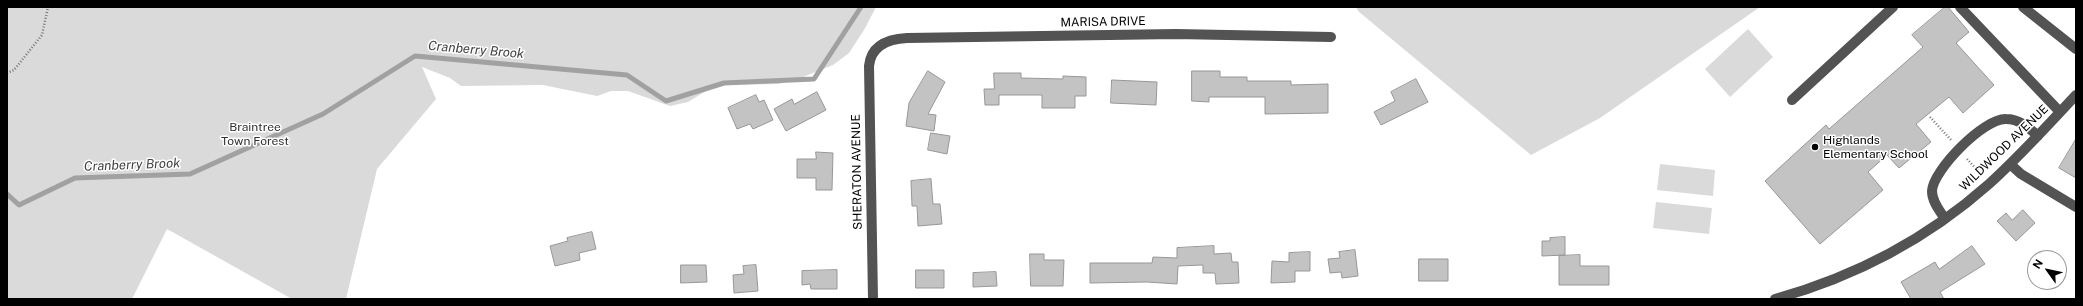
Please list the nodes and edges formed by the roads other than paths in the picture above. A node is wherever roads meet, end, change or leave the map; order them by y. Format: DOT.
graph roads {
  1 [pos="1893,7"];
  2 [pos="1960,7"];
  3 [pos="2023,7"];
  4 [pos="1331,37"];
  5 [pos="876,48"];
  6 [pos="2076,49"];
  7 [pos="2076,95"];
  8 [pos="1792,100"];
  9 [pos="2060,112"];
  10 [pos="2038,136"];
  11 [pos="2010,164"];
  12 [pos="2076,207"];
  13 [pos="1945,219"];
  14 [pos="873,299"];
  15 [pos="1775,299"];
  1 -- 8 [label="street"];
  2 -- 9 [label="street"];
  3 -- 6 [label="street"];
  4 -- 5 [label="street, MARISA DRIVE"];
  5 -- 14 [label="street, SHERATON AVENUE"];
  7 -- 9 [label="street, WILDWOOD AVENUE"];
  9 -- 10 [label="street, WILDWOOD AVENUE"];
  10 -- 11 [label="street, WILDWOOD AVENUE"];
  10 -- 13 [label="street"];
  11 -- 12 [label="street"];
  11 -- 13 [label="street, WILDWOOD AVENUE"];
  13 -- 15 [label="street, WILDWOOD AVENUE"];
}
